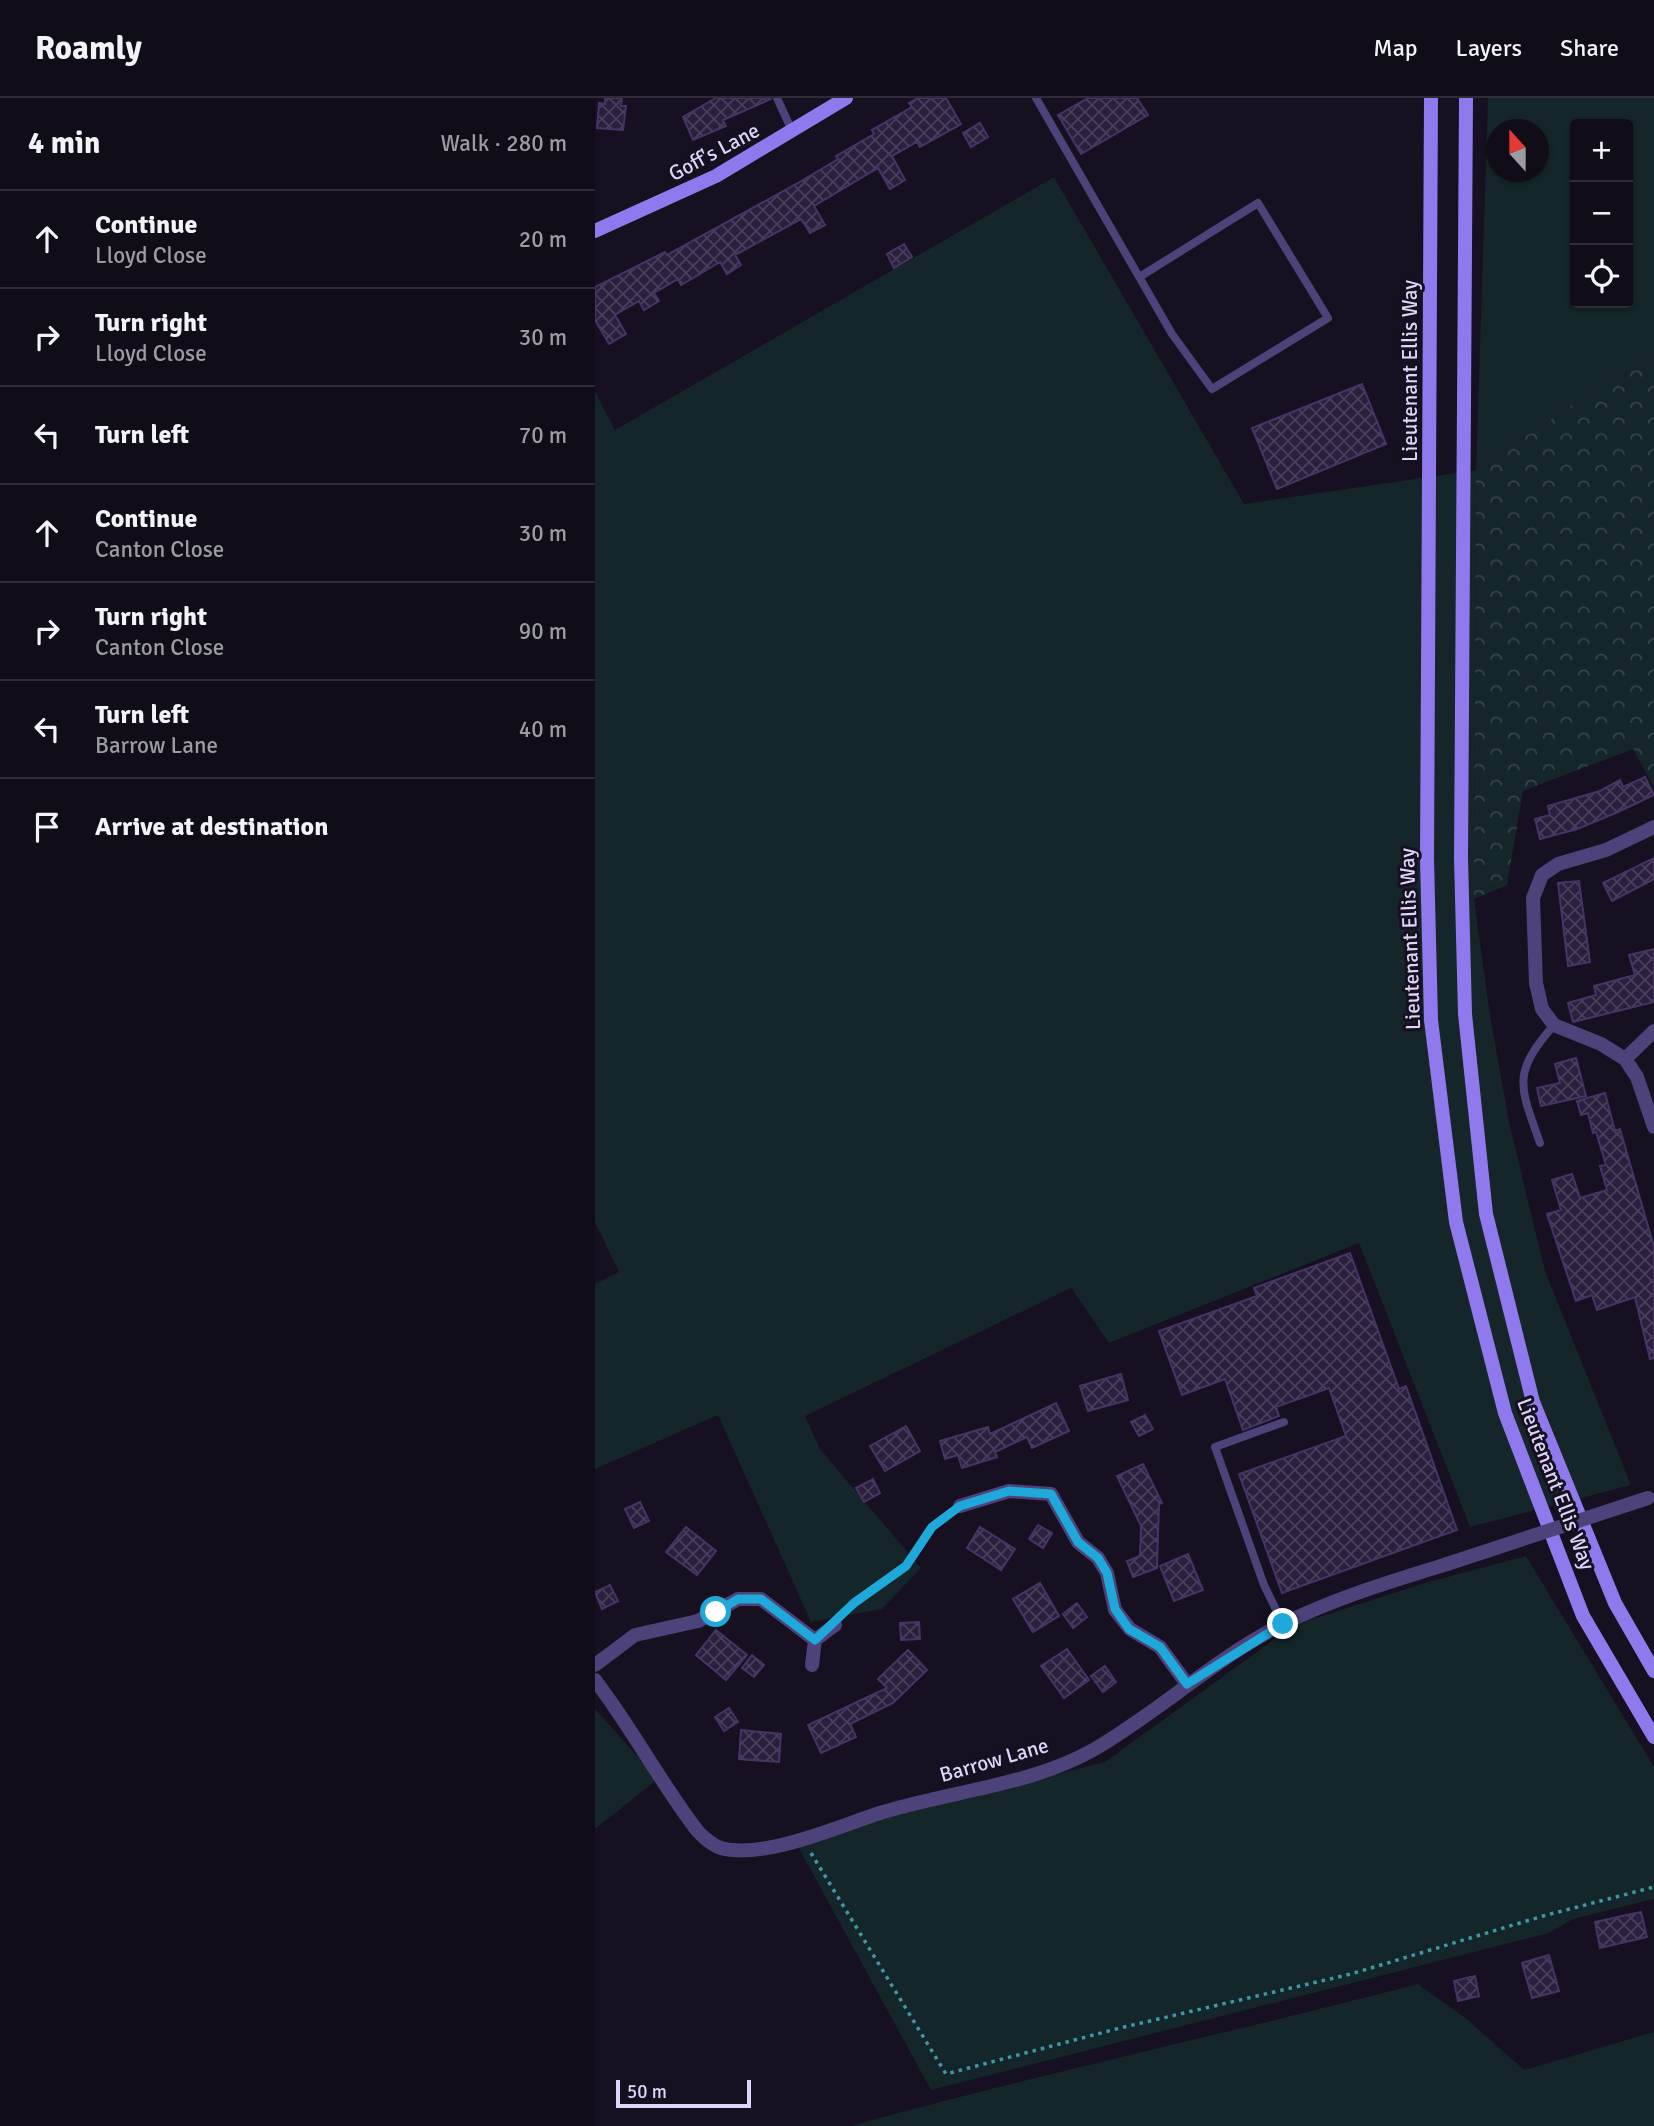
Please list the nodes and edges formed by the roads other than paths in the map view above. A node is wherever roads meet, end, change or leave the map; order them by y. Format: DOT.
graph roads {
  1 [pos="777,98"];
  2 [pos="846,98"];
  3 [pos="1036,98"];
  4 [pos="1431,98"];
  5 [pos="1466,98"];
  6 [pos="793,133"];
  7 [pos="595,231"];
  8 [pos="1141,276"];
  9 [pos="1654,827"];
  10 [pos="1554,1025"];
  11 [pos="1654,1031"];
  12 [pos="1625,1059"];
  13 [pos="1654,1127"];
  14 [pos="1540,1143"];
  15 [pos="1284,1422"];
  16 [pos="1651,1497"];
  17 [pos="960,1506"];
  18 [pos="1283,1624"];
  19 [pos="835,1625"];
  20 [pos="815,1640"];
  21 [pos="595,1665"];
  22 [pos="812,1665"];
  23 [pos="1654,1671"];
  24 [pos="595,1680"];
  25 [pos="1187,1684"];
  26 [pos="1654,1737"];
  1 -- 6 [label="lane"];
  2 -- 6 [label="main road, Goff's Lane"];
  3 -- 8 [label="lane"];
  4 -- 26 [label="main road, Lieutenant Ellis Way"];
  5 -- 23 [label="main road, Lieutenant Ellis Way"];
  6 -- 7 [label="main road, Goff's Lane"];
  8 -- 8 [label="lane"];
  9 -- 10 [label="street"];
  10 -- 12 [label="street"];
  10 -- 14 [label="lane"];
  11 -- 12 [label="street"];
  12 -- 13 [label="street"];
  15 -- 18 [label="lane"];
  16 -- 18 [label="street, Barrow Lane, bridge"];
  17 -- 25 [label="street"];
  18 -- 25 [label="street, Barrow Lane"];
  19 -- 20 [label="street"];
  20 -- 21 [label="street"];
  20 -- 22 [label="street"];
  24 -- 25 [label="street, Barrow Lane"];
}
